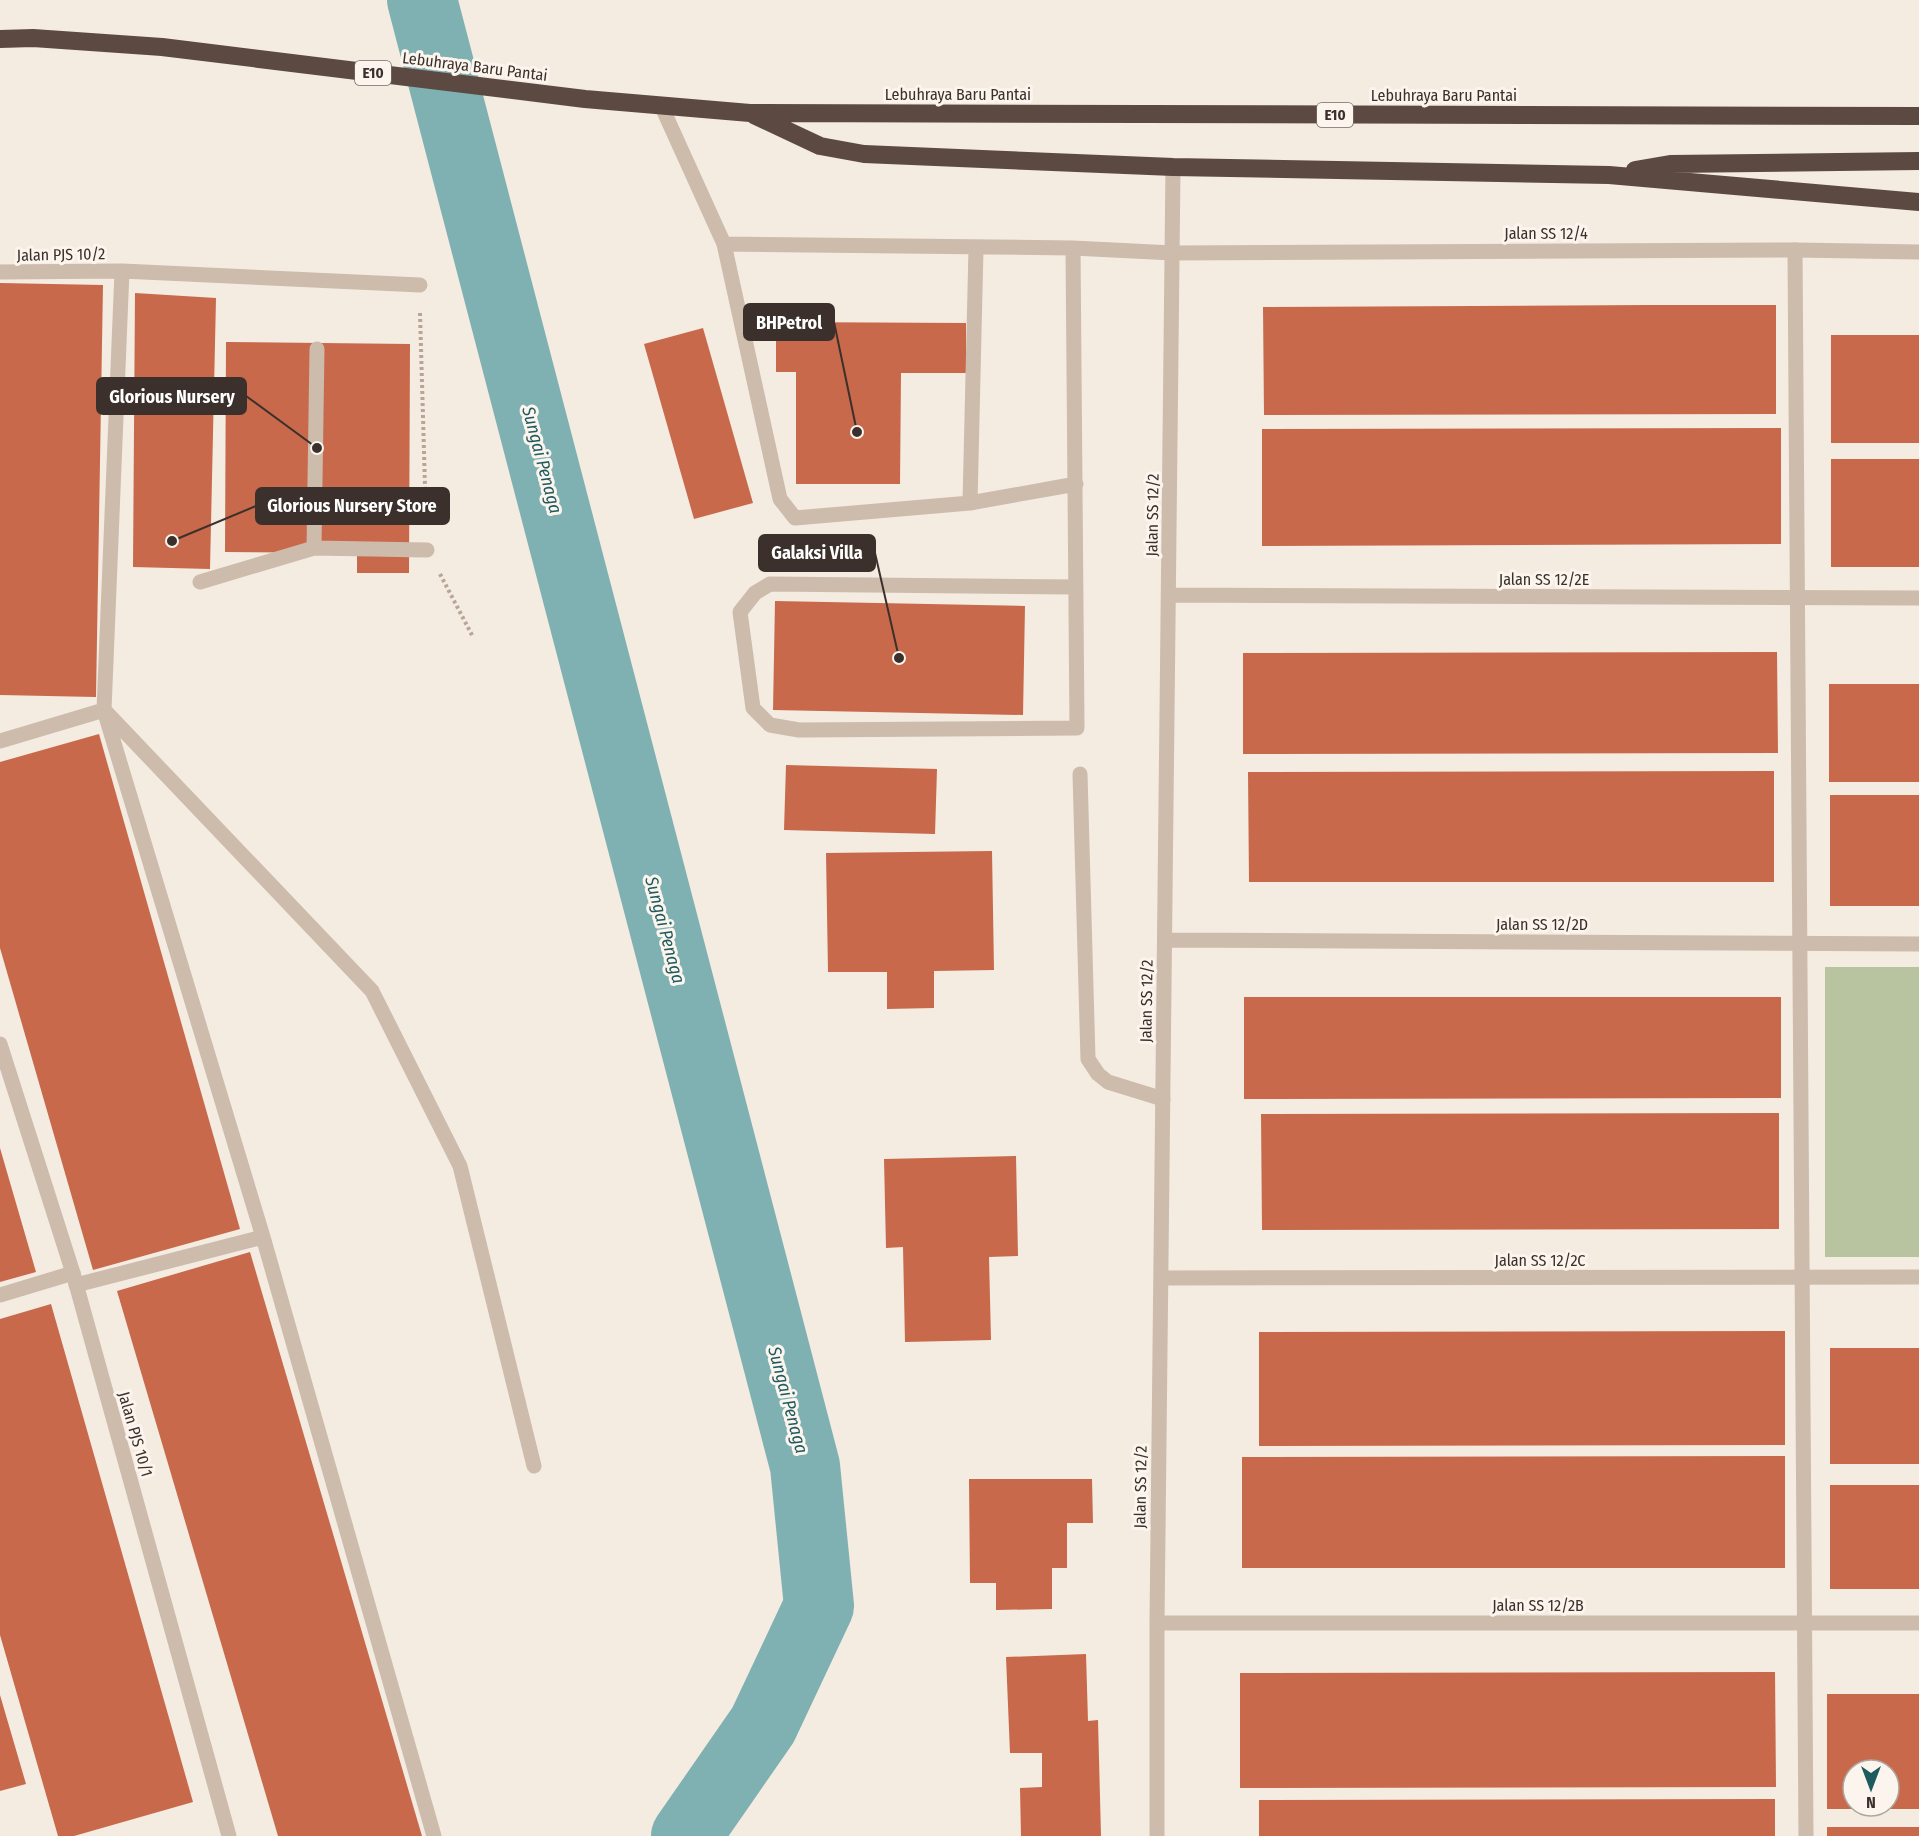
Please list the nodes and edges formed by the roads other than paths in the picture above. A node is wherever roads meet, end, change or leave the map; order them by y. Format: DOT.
graph roads {
  1 [pos="0,39"];
  2 [pos="661,105"];
  3 [pos="750,113"];
  4 [pos="1919,116"];
  5 [pos="1919,161"];
  6 [pos="1173,167"];
  7 [pos="1609,175"];
  8 [pos="1919,202"];
  9 [pos="724,244"];
  10 [pos="976,248"];
  11 [pos="1073,248"];
  12 [pos="1795,250"];
  13 [pos="1919,252"];
  14 [pos="1173,253"];
  15 [pos="122,271"];
  16 [pos="0,273"];
  17 [pos="420,285"];
  18 [pos="317,349"];
  19 [pos="1076,484"];
  20 [pos="970,503"];
  21 [pos="314,548"];
  22 [pos="427,550"];
  23 [pos="200,582"];
  24 [pos="1076,587"];
  25 [pos="1168,595"];
  26 [pos="1798,598"];
  27 [pos="1919,598"];
  28 [pos="104,710"];
  29 [pos="0,741"];
  30 [pos="1080,774"];
  31 [pos="1165,940"];
  32 [pos="1801,944"];
  33 [pos="1919,944"];
  34 [pos="0,1044"];
  35 [pos="1163,1099"];
  36 [pos="263,1237"];
  37 [pos="1919,1277"];
  38 [pos="1161,1278"];
  39 [pos="1802,1278"];
  40 [pos="75,1279"];
  41 [pos="0,1295"];
  42 [pos="534,1466"];
  43 [pos="1157,1623"];
  44 [pos="1804,1623"];
  45 [pos="1919,1623"];
  46 [pos="229,1836"];
  47 [pos="434,1836"];
  48 [pos="1157,1836"];
  49 [pos="1806,1836"];
  1 -- 2 [label="highway, Lebuhraya Baru Pantai / E10"];
  2 -- 3 [label="highway, Lebuhraya Baru Pantai / E10"];
  2 -- 9 [label="street"];
  3 -- 4 [label="highway, Lebuhraya Baru Pantai / E10"];
  3 -- 6 [label="highway"];
  5 -- 7 [label="highway"];
  6 -- 7 [label="highway"];
  6 -- 14 [label="street, Jalan SS 12/2"];
  7 -- 8 [label="highway"];
  9 -- 10 [label="street, Jalan SS 12/4"];
  9 -- 20 [label="street"];
  10 -- 11 [label="street, Jalan SS 12/4"];
  10 -- 20 [label="street"];
  11 -- 14 [label="street, Jalan SS 12/4"];
  11 -- 19 [label="street"];
  12 -- 13 [label="street, Jalan SS 12/4"];
  12 -- 14 [label="street, Jalan SS 12/4"];
  12 -- 26 [label="street"];
  14 -- 25 [label="street, Jalan SS 12/2"];
  15 -- 16 [label="street, Jalan PJS 10/2"];
  15 -- 17 [label="street, Jalan PJS 10/2"];
  15 -- 28 [label="street"];
  18 -- 21 [label="street"];
  19 -- 20 [label="street"];
  19 -- 24 [label="street"];
  21 -- 22 [label="street"];
  21 -- 23 [label="street"];
  24 -- 24 [label="street"];
  25 -- 26 [label="street, Jalan SS 12/2E"];
  25 -- 31 [label="street, Jalan SS 12/2"];
  26 -- 27 [label="street, Jalan SS 12/2E"];
  26 -- 32 [label="street"];
  28 -- 29 [label="street"];
  28 -- 36 [label="street"];
  28 -- 42 [label="street"];
  30 -- 35 [label="street"];
  31 -- 32 [label="street, Jalan SS 12/2D"];
  31 -- 35 [label="street, Jalan SS 12/2"];
  32 -- 33 [label="street, Jalan SS 12/2D"];
  32 -- 39 [label="street"];
  34 -- 40 [label="street, Jalan PJS 10/1"];
  35 -- 38 [label="street, Jalan SS 12/2"];
  36 -- 40 [label="street"];
  36 -- 47 [label="street"];
  37 -- 39 [label="street, Jalan SS 12/2C"];
  38 -- 39 [label="street, Jalan SS 12/2C"];
  38 -- 43 [label="street, Jalan SS 12/2"];
  39 -- 44 [label="street"];
  40 -- 41 [label="street"];
  40 -- 46 [label="street, Jalan PJS 10/1"];
  43 -- 44 [label="street, Jalan SS 12/2B"];
  43 -- 48 [label="street, Jalan SS 12/2"];
  44 -- 45 [label="street, Jalan SS 12/2B"];
  44 -- 49 [label="street"];
}
